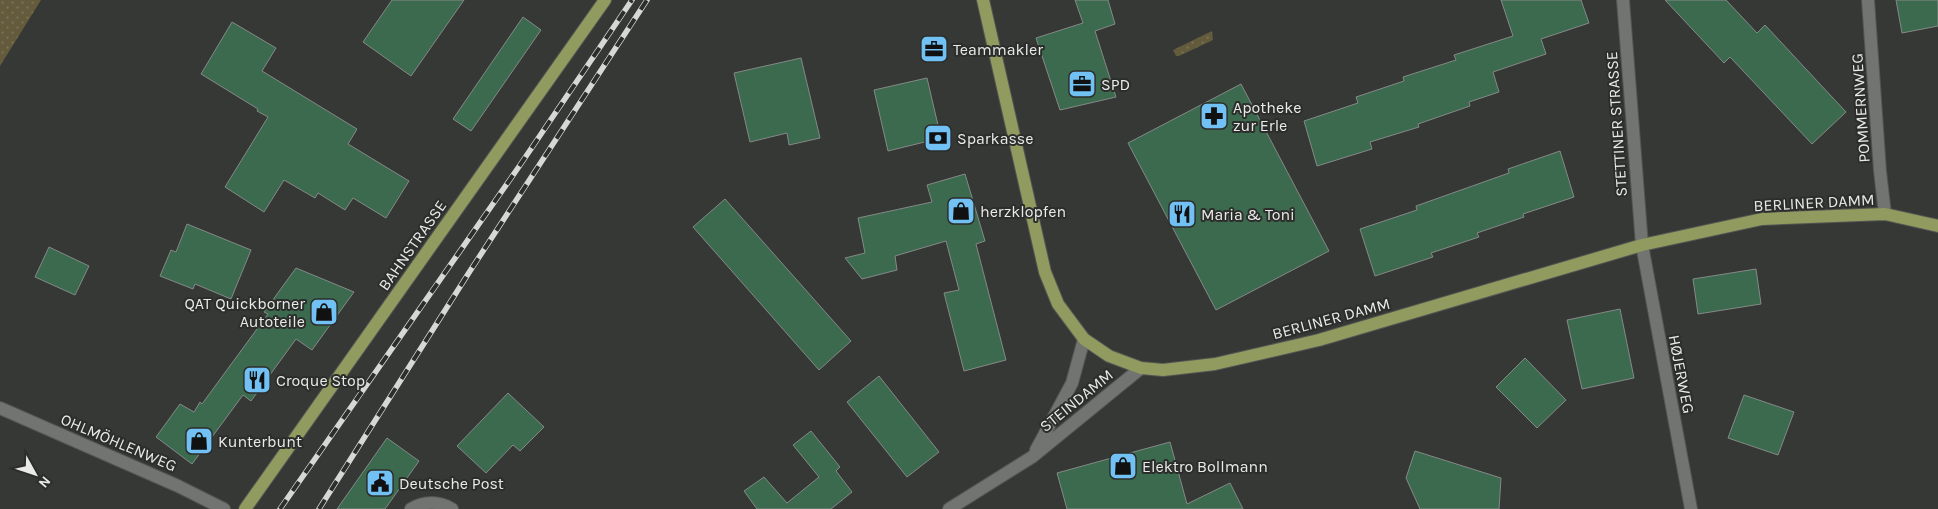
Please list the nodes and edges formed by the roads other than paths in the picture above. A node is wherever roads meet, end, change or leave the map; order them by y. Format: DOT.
graph roads {
  1 [pos="605,0"];
  2 [pos="983,0"];
  3 [pos="1623,0"];
  4 [pos="1868,0"];
  5 [pos="1886,214"];
  6 [pos="1938,226"];
  7 [pos="1642,245"];
  8 [pos="1084,339"];
  9 [pos="1141,368"];
  10 [pos="0,408"];
  11 [pos="1032,457"];
  12 [pos="224,509"];
  13 [pos="245,509"];
  14 [pos="411,509"];
  15 [pos="452,509"];
  16 [pos="949,509"];
  17 [pos="1691,509"];
  1 -- 13 [label="main road, BAHNSTRASSE"];
  2 -- 8 [label="main road, BERLINER DAMM"];
  3 -- 7 [label="street, STETTINER STRASSE"];
  4 -- 5 [label="street, POMMERNWEG"];
  5 -- 6 [label="main road, BERLINER DAMM"];
  5 -- 7 [label="main road, BERLINER DAMM"];
  7 -- 9 [label="main road, BERLINER DAMM"];
  7 -- 17 [label="street, HØJERWEG"];
  8 -- 9 [label="main road, BERLINER DAMM"];
  8 -- 11 [label="street, STEINDAMM"];
  9 -- 11 [label="street, STEINDAMM"];
  10 -- 12 [label="street, OHLMÖHLENWEG"];
  11 -- 16 [label="street, STEINDAMM"];
  14 -- 15 [label="street"];
}
